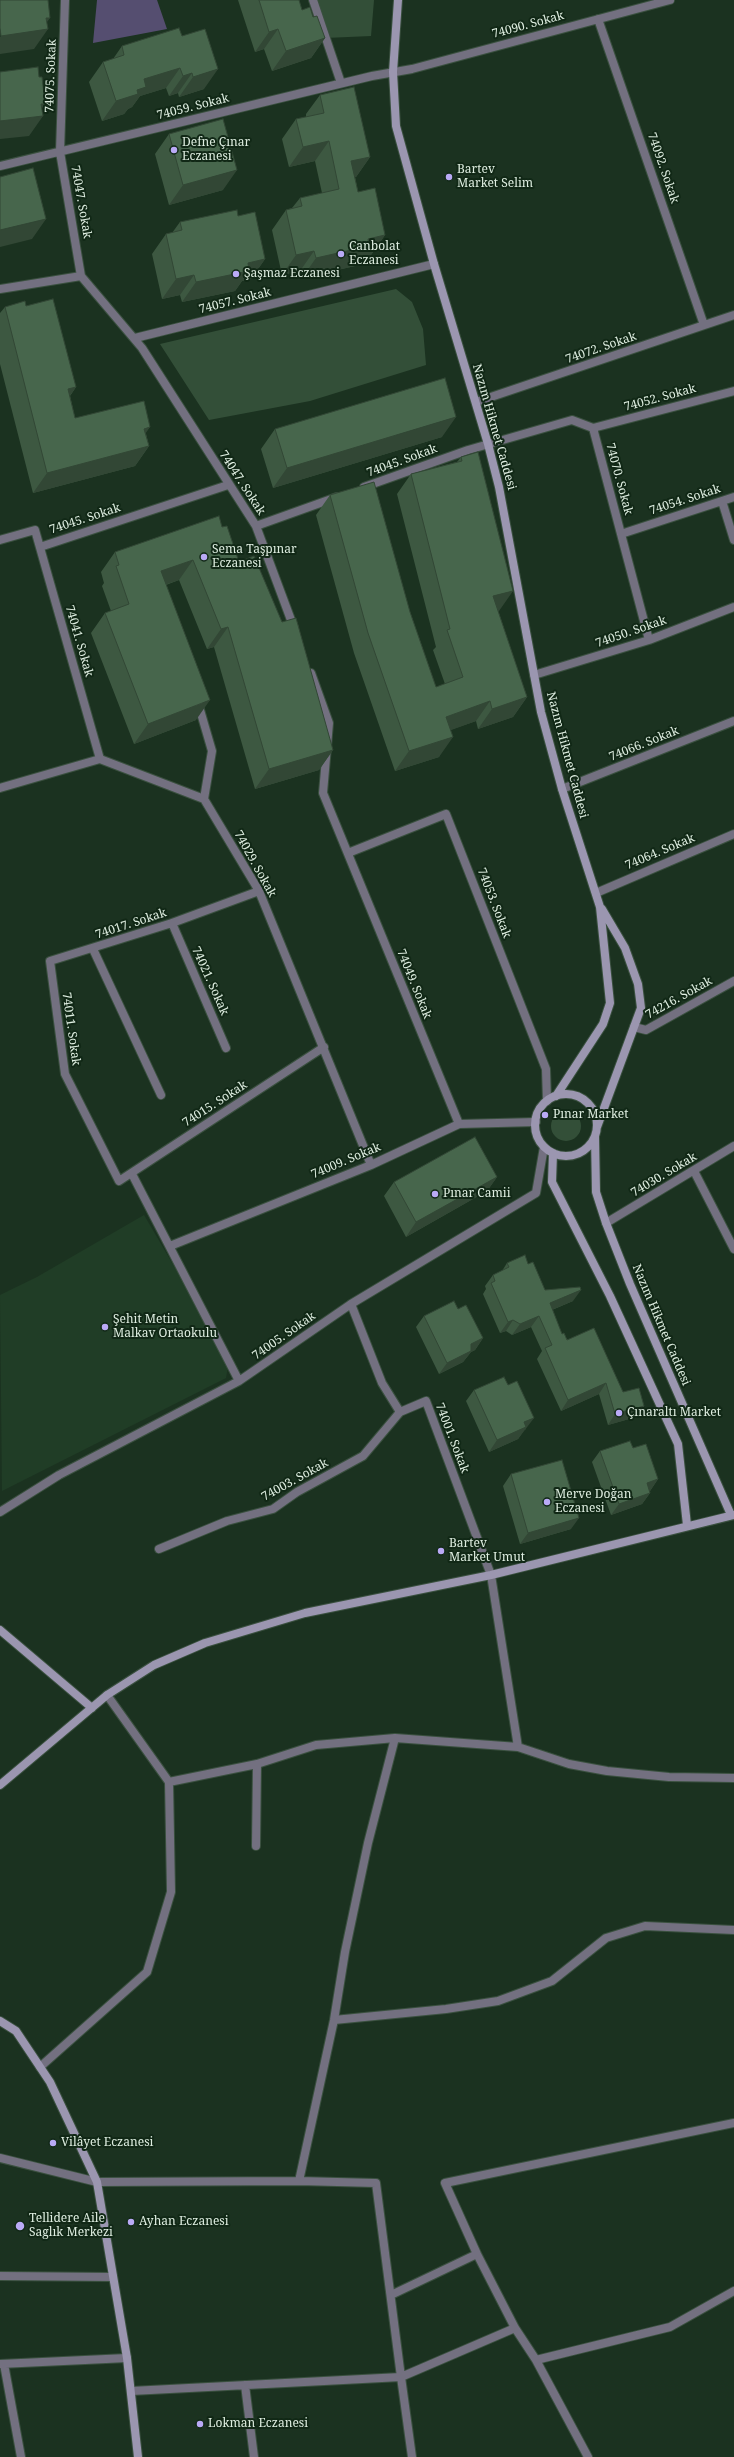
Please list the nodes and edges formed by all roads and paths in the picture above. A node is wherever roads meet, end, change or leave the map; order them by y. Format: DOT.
graph roads {
  1 [pos="65,0"];
  2 [pos="313,0"];
  3 [pos="398,0"];
  4 [pos="665,1"];
  5 [pos="598,19"];
  6 [pos="393,72"];
  7 [pos="341,83"];
  8 [pos="60,152"];
  9 [pos="0,166"];
  10 [pos="434,264"];
  11 [pos="81,276"];
  12 [pos="0,289"];
  13 [pos="734,315"];
  14 [pos="704,325"];
  15 [pos="135,338"];
  16 [pos="734,390"];
  17 [pos="476,402"];
  18 [pos="593,428"];
  19 [pos="488,444"];
  20 [pos="228,485"];
  21 [pos="359,489"];
  22 [pos="344,494"];
  23 [pos="734,497"];
  24 [pos="722,501"];
  25 [pos="256,526"];
  26 [pos="621,534"];
  27 [pos="0,540"];
  28 [pos="734,540"];
  29 [pos="40,546"];
  30 [pos="734,607"];
  31 [pos="297,636"];
  32 [pos="649,640"];
  33 [pos="308,665"];
  34 [pos="534,675"];
  35 [pos="195,693"];
  36 [pos="734,721"];
  37 [pos="100,759"];
  38 [pos="0,788"];
  39 [pos="562,789"];
  40 [pos="204,799"];
  41 [pos="734,834"];
  42 [pos="348,853"];
  43 [pos="259,892"];
  44 [pos="596,893"];
  45 [pos="600,907"];
  46 [pos="172,923"];
  47 [pos="93,949"];
  48 [pos="734,981"];
  49 [pos="634,1027"];
  50 [pos="324,1047"];
  51 [pos="226,1048"];
  52 [pos="161,1095"];
  53 [pos="556,1096"];
  54 [pos="547,1101"];
  55 [pos="536,1122"];
  56 [pos="459,1124"];
  57 [pos="597,1127"];
  58 [pos="595,1137"];
  59 [pos="734,1146"];
  60 [pos="544,1147"];
  61 [pos="553,1153"];
  62 [pos="371,1165"];
  63 [pos="694,1170"];
  64 [pos="132,1174"];
  65 [pos="119,1181"];
  66 [pos="606,1223"];
  67 [pos="170,1246"];
  68 [pos="734,1249"];
  69 [pos="351,1304"];
  70 [pos="239,1381"];
  71 [pos="400,1412"];
  72 [pos="0,1512"];
  73 [pos="732,1515"];
  74 [pos="687,1525"];
  75 [pos="160,1549"];
  76 [pos="491,1575"];
  77 [pos="0,1630"];
  78 [pos="107,1695"];
  79 [pos="92,1708"];
  80 [pos="395,1738"];
  81 [pos="518,1747"];
  82 [pos="257,1764"];
  83 [pos="734,1778"];
  84 [pos="169,1782"];
  85 [pos="0,1785"];
  86 [pos="256,1846"];
  87 [pos="734,1930"];
  88 [pos="334,2020"];
  89 [pos="0,2021"];
  90 [pos="40,2067"];
  91 [pos="734,2123"];
  92 [pos="0,2158"];
  93 [pos="299,2181"];
  94 [pos="97,2182"];
  95 [pos="477,2254"];
  96 [pos="0,2276"];
  97 [pos="113,2277"];
  98 [pos="734,2291"];
  99 [pos="391,2295"];
  100 [pos="515,2328"];
  101 [pos="127,2358"];
  102 [pos="536,2360"];
  103 [pos="2,2364"];
  104 [pos="401,2377"];
  105 [pos="245,2385"];
  106 [pos="131,2391"];
  107 [pos="21,2457"];
  108 [pos="138,2457"];
  109 [pos="254,2457"];
  110 [pos="412,2457"];
  111 [pos="588,2457"];
  1 -- 8 [label="street, 74075. Sokak"];
  2 -- 7 [label="street"];
  3 -- 6 [label="main road, Nazım Hikmet Caddesi"];
  4 -- 5 [label="street, 74090. Sokak"];
  5 -- 6 [label="street, 74090. Sokak"];
  5 -- 14 [label="street, 74092. Sokak"];
  6 -- 7 [label="street, 74059. Sokak"];
  6 -- 10 [label="main road, Nazım Hikmet Caddesi"];
  7 -- 8 [label="street, 74059. Sokak"];
  8 -- 9 [label="street, 74059. Sokak"];
  8 -- 11 [label="street, 74047. Sokak"];
  10 -- 15 [label="street, 74057. Sokak"];
  10 -- 17 [label="main road, Nazım Hikmet Caddesi"];
  11 -- 12 [label="street"];
  11 -- 15 [label="street, 74047. Sokak"];
  13 -- 14 [label="street, 74072. Sokak"];
  14 -- 17 [label="street, 74072. Sokak"];
  15 -- 20 [label="street, 74047. Sokak"];
  16 -- 18 [label="street, 74052. Sokak"];
  17 -- 19 [label="main road, Nazım Hikmet Caddesi"];
  18 -- 19 [label="street"];
  18 -- 26 [label="street, 74070. Sokak"];
  19 -- 21 [label="street, 74045. Sokak"];
  19 -- 34 [label="main road, Nazım Hikmet Caddesi"];
  20 -- 25 [label="street, 74047. Sokak"];
  20 -- 29 [label="street, 74045. Sokak"];
  22 -- 25 [label="street"];
  23 -- 24 [label="street, 74054. Sokak"];
  24 -- 26 [label="street, 74054. Sokak"];
  24 -- 28 [label="street"];
  25 -- 31 [label="street, 74047. Sokak"];
  26 -- 32 [label="street, 74070. Sokak"];
  27 -- 29 [label="street, 74041. Sokak"];
  29 -- 37 [label="street, 74041. Sokak"];
  30 -- 32 [label="street, 74050. Sokak"];
  32 -- 34 [label="street, 74050. Sokak"];
  33 -- 42 [label="street"];
  34 -- 39 [label="main road, Nazım Hikmet Caddesi"];
  35 -- 40 [label="street"];
  36 -- 39 [label="street, 74066. Sokak"];
  37 -- 38 [label="street"];
  37 -- 40 [label="street"];
  39 -- 44 [label="main road, Nazım Hikmet Caddesi"];
  40 -- 43 [label="street, 74029. Sokak"];
  41 -- 44 [label="street, 74064. Sokak"];
  42 -- 54 [label="street, 74053. Sokak"];
  42 -- 56 [label="street, 74049. Sokak"];
  43 -- 46 [label="street, 74017. Sokak"];
  43 -- 50 [label="street, 74029. Sokak"];
  44 -- 45 [label="main road, Nazım Hikmet Caddesi"];
  45 -- 49 [label="main road, Nazım Hikmet Caddesi"];
  45 -- 53 [label="main road, Nazım Hikmet Caddesi"];
  46 -- 47 [label="street, 74017. Sokak"];
  46 -- 51 [label="street, 74021. Sokak"];
  47 -- 52 [label="street, 74017. Sokak"];
  47 -- 65 [label="street, 74011. Sokak"];
  48 -- 49 [label="street, 74216. Sokak"];
  49 -- 57 [label="main road, Nazım Hikmet Caddesi"];
  50 -- 62 [label="street, 74029. Sokak"];
  50 -- 64 [label="street, 74015. Sokak"];
  53 -- 54 [label="main road"];
  53 -- 57 [label="main road"];
  54 -- 55 [label="main road"];
  55 -- 56 [label="street, 74009. Sokak"];
  55 -- 60 [label="main road"];
  56 -- 62 [label="street, 74009. Sokak"];
  57 -- 58 [label="main road"];
  58 -- 61 [label="main road"];
  58 -- 66 [label="main road, Nazım Hikmet Caddesi"];
  59 -- 63 [label="street, 74030. Sokak"];
  60 -- 61 [label="main road"];
  60 -- 69 [label="street, 74005. Sokak"];
  61 -- 74 [label="main road"];
  62 -- 67 [label="street, 74009. Sokak"];
  63 -- 66 [label="street, 74030. Sokak"];
  63 -- 68 [label="street"];
  64 -- 65 [label="street, 74015. Sokak"];
  64 -- 67 [label="street"];
  66 -- 73 [label="main road, Nazım Hikmet Caddesi"];
  67 -- 70 [label="street"];
  69 -- 70 [label="street, 74005. Sokak"];
  69 -- 71 [label="street"];
  70 -- 72 [label="street, 74005. Sokak"];
  71 -- 75 [label="street, 74003. Sokak"];
  71 -- 76 [label="street, 74001. Sokak"];
  73 -- 74 [label="main road"];
  74 -- 76 [label="main road"];
  76 -- 78 [label="main road"];
  76 -- 81 [label="street"];
  77 -- 79 [label="main road"];
  78 -- 79 [label="main road"];
  78 -- 84 [label="street"];
  79 -- 85 [label="main road"];
  80 -- 81 [label="street"];
  80 -- 82 [label="street"];
  80 -- 88 [label="street"];
  81 -- 83 [label="street"];
  82 -- 84 [label="street"];
  82 -- 86 [label="street"];
  84 -- 90 [label="street"];
  87 -- 88 [label="street"];
  88 -- 93 [label="street"];
  89 -- 90 [label="main road"];
  90 -- 94 [label="main road"];
  91 -- 95 [label="street"];
  92 -- 94 [label="street"];
  93 -- 94 [label="street"];
  93 -- 99 [label="street"];
  94 -- 97 [label="main road"];
  95 -- 99 [label="street"];
  95 -- 100 [label="street"];
  96 -- 97 [label="street"];
  97 -- 101 [label="main road"];
  98 -- 102 [label="street"];
  99 -- 104 [label="street"];
  100 -- 102 [label="street"];
  100 -- 104 [label="street"];
  101 -- 103 [label="street"];
  101 -- 106 [label="main road"];
  102 -- 111 [label="street"];
  103 -- 107 [label="street"];
  104 -- 105 [label="street"];
  104 -- 110 [label="street"];
  105 -- 106 [label="street"];
  105 -- 109 [label="street"];
  106 -- 108 [label="main road"];
}
